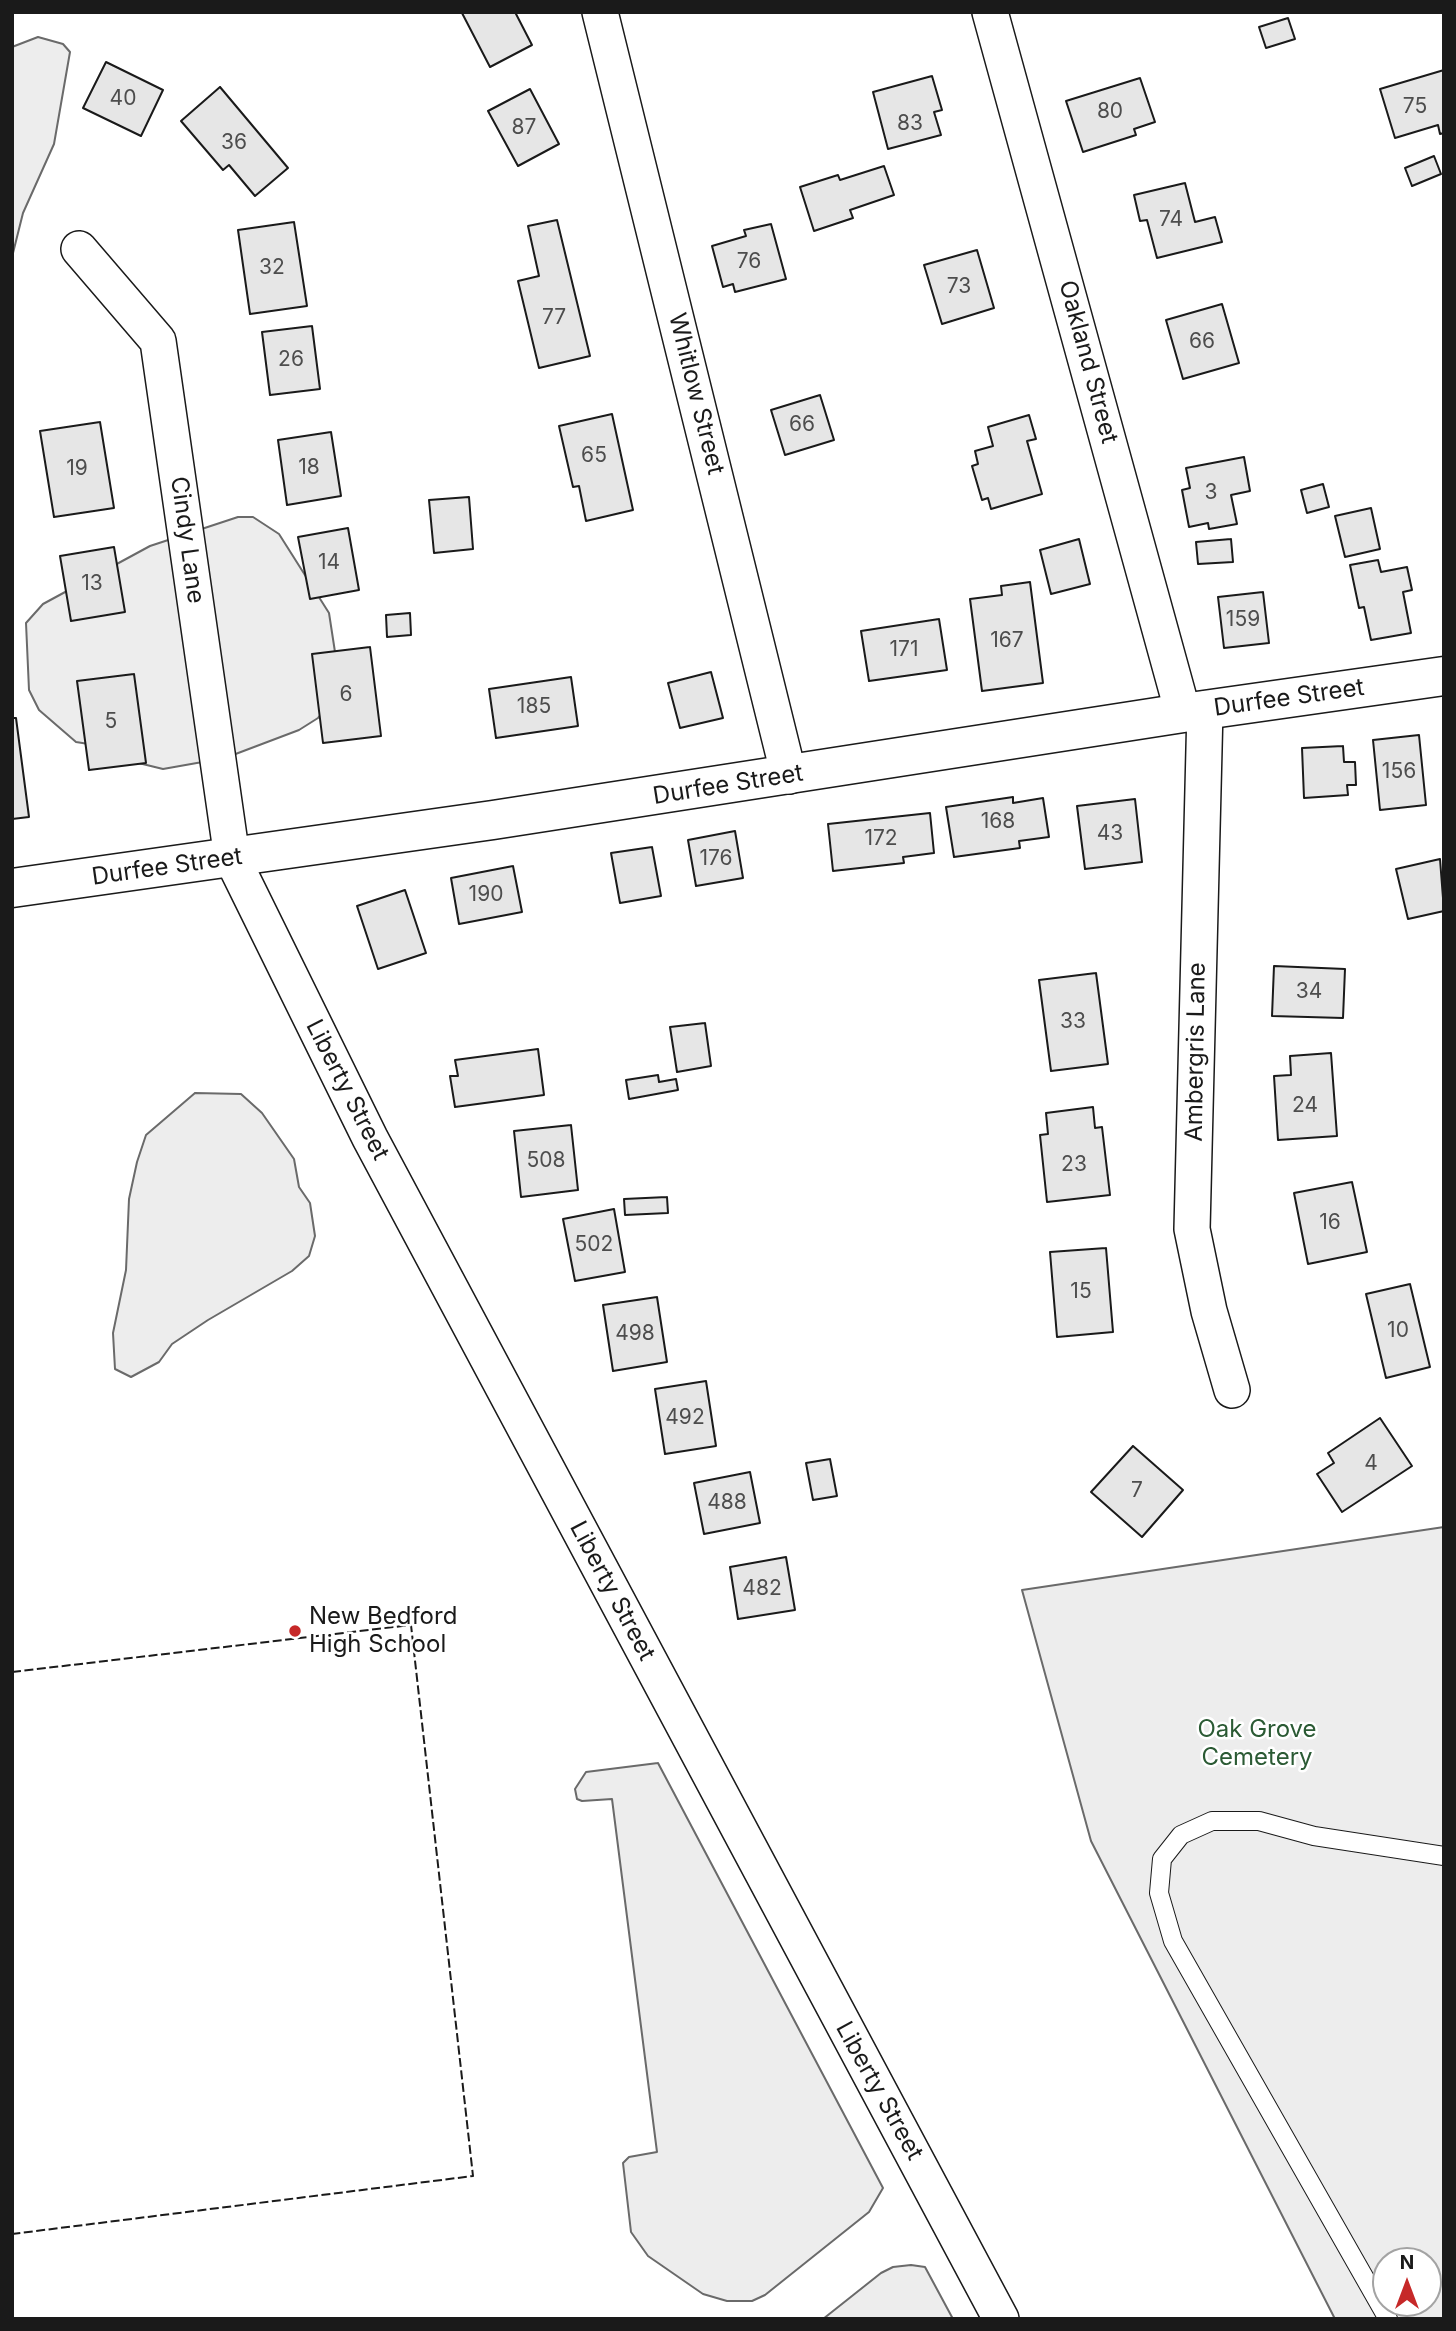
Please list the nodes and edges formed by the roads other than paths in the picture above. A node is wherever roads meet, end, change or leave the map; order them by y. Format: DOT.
graph roads {
  1 [pos="600,12"];
  2 [pos="990,12"];
  3 [pos="79,249"];
  4 [pos="1444,676"];
  5 [pos="1194,711"];
  6 [pos="789,776"];
  7 [pos="232,858"];
  8 [pos="12,888"];
  9 [pos="1232,1390"];
  10 [pos="1444,1856"];
  11 [pos="1002,2319"];
  12 [pos="1388,2319"];
  1 -- 6 [label="street, Whitlow Street"];
  2 -- 5 [label="street, Oakland Street"];
  3 -- 7 [label="street, Cindy Lane"];
  4 -- 5 [label="street, Durfee Street"];
  5 -- 6 [label="street, Durfee Street"];
  5 -- 9 [label="street, Ambergris Lane"];
  6 -- 7 [label="street, Durfee Street"];
  7 -- 8 [label="street, Durfee Street"];
  7 -- 11 [label="street, Liberty Street"];
  10 -- 12 [label="lane"];
}
